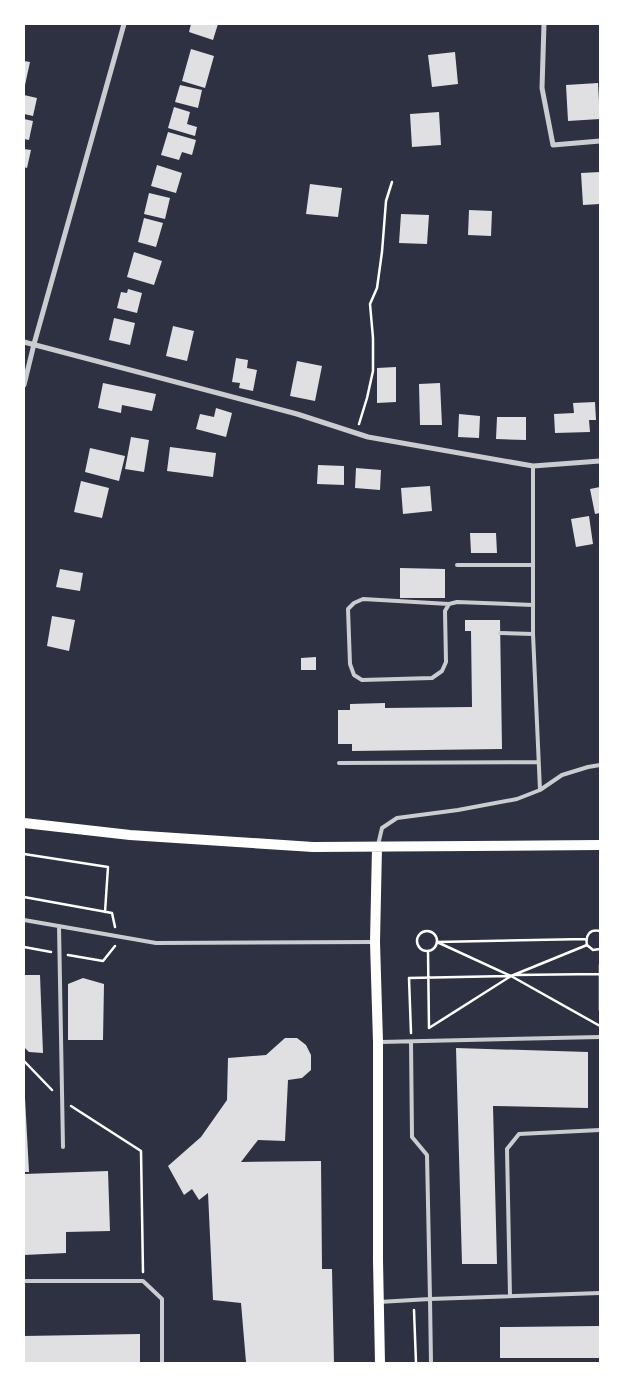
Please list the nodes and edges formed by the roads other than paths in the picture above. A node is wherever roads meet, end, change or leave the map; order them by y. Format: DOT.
graph roads {
  1 [pos="124,24"];
  2 [pos="544,24"];
  3 [pos="600,141"];
  4 [pos="24,342"];
  5 [pos="34,344"];
  6 [pos="24,385"];
  7 [pos="600,461"];
  8 [pos="533,466"];
  9 [pos="457,565"];
  10 [pos="533,565"];
  11 [pos="449,604"];
  12 [pos="533,605"];
  13 [pos="500,633"];
  14 [pos="533,634"];
  15 [pos="538,762"];
  16 [pos="339,764"];
  17 [pos="600,765"];
  18 [pos="540,790"];
  19 [pos="24,823"];
  20 [pos="600,845"];
  21 [pos="377,848"];
  22 [pos="24,920"];
  23 [pos="59,926"];
  24 [pos="376,942"];
  25 [pos="600,1038"];
  26 [pos="378,1042"];
  27 [pos="411,1042"];
  28 [pos="600,1130"];
  29 [pos="63,1147"];
  30 [pos="24,1281"];
  31 [pos="600,1293"];
  32 [pos="510,1296"];
  33 [pos="430,1299"];
  34 [pos="379,1302"];
  35 [pos="162,1363"];
  36 [pos="380,1363"];
  37 [pos="431,1363"];
  1 -- 5 [label="street"];
  2 -- 3 [label="street"];
  4 -- 5 [label="street"];
  5 -- 6 [label="street"];
  5 -- 8 [label="street"];
  7 -- 8 [label="street"];
  8 -- 10 [label="lane"];
  9 -- 10 [label="lane"];
  10 -- 12 [label="lane"];
  11 -- 11 [label="lane"];
  11 -- 12 [label="lane"];
  12 -- 14 [label="lane"];
  13 -- 14 [label="lane"];
  14 -- 15 [label="lane"];
  15 -- 16 [label="lane"];
  15 -- 18 [label="lane"];
  17 -- 18 [label="lane"];
  18 -- 21 [label="lane"];
  19 -- 21 [label="main road"];
  20 -- 21 [label="main road"];
  21 -- 24 [label="main road"];
  22 -- 23 [label="lane"];
  23 -- 24 [label="lane"];
  23 -- 29 [label="lane"];
  24 -- 26 [label="main road"];
  25 -- 27 [label="lane"];
  26 -- 27 [label="lane"];
  26 -- 34 [label="main road"];
  27 -- 33 [label="lane"];
  28 -- 32 [label="lane"];
  30 -- 35 [label="lane"];
  31 -- 32 [label="lane"];
  32 -- 33 [label="lane"];
  33 -- 34 [label="lane"];
  33 -- 37 [label="lane"];
  34 -- 36 [label="main road"];
}
